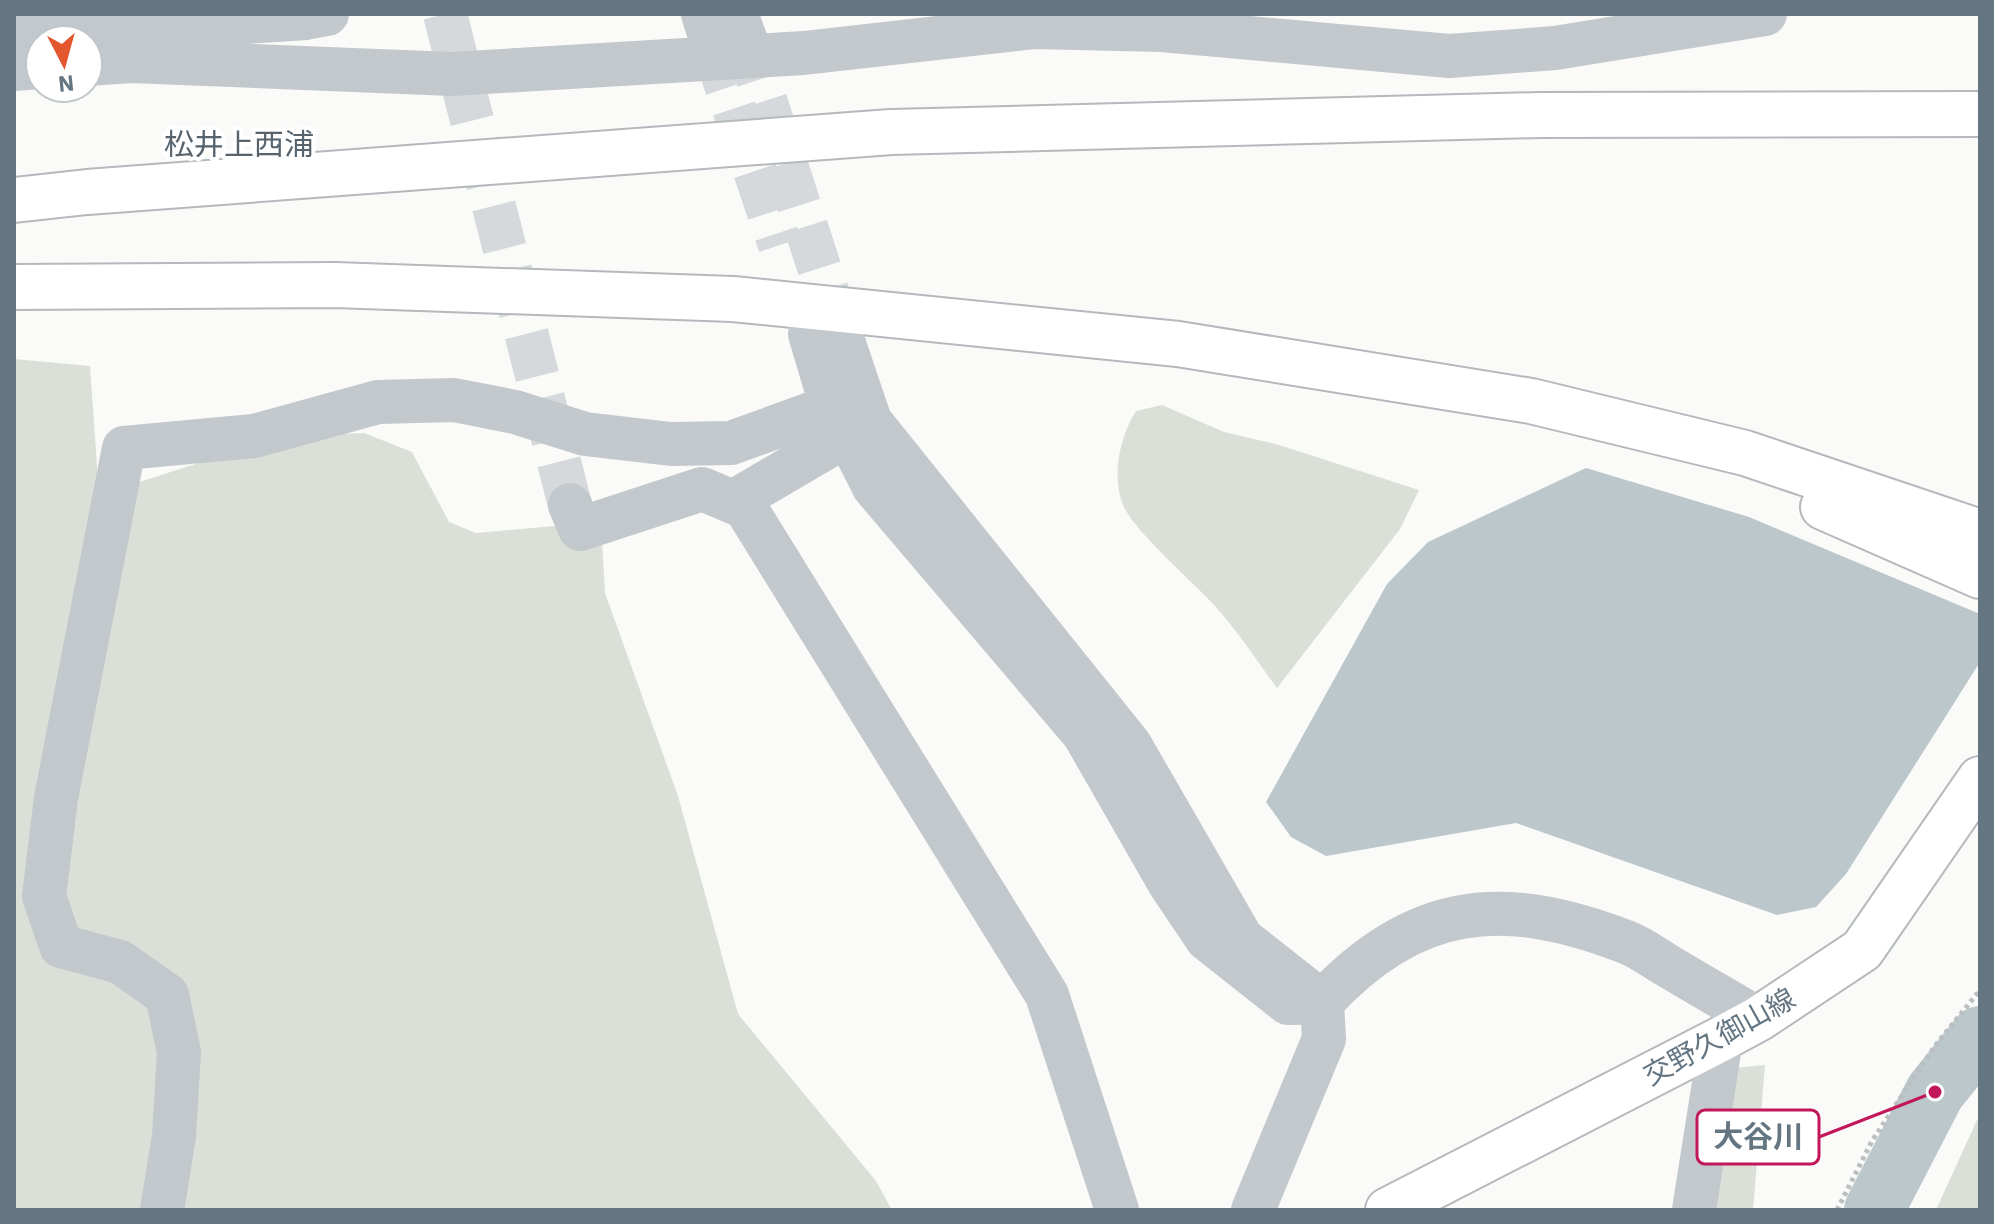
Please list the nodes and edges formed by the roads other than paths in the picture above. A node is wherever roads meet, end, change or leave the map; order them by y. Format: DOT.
graph roads {
  1 [pos="327,14"];
  2 [pos="1765,14"];
  3 [pos="14,37"];
  4 [pos="104,63"];
  5 [pos="1980,114"];
  6 [pos="1540,115"];
  7 [pos="1980,130"];
  8 [pos="14,200"];
  9 [pos="14,287"];
  10 [pos="1531,401"];
  11 [pos="840,420"];
  12 [pos="733,502"];
  13 [pos="570,505"];
  14 [pos="1980,532"];
  15 [pos="1980,576"];
  16 [pos="1980,779"];
  17 [pos="1322,1002"];
  18 [pos="1739,1029"];
  19 [pos="162,1210"];
  20 [pos="1117,1210"];
  21 [pos="1253,1210"];
  22 [pos="1388,1210"];
  23 [pos="1694,1210"];
  1 -- 3 [label="street"];
  2 -- 4 [label="street"];
  5 -- 6 [label="main road"];
  6 -- 7 [label="main road"];
  6 -- 8 [label="main road"];
  9 -- 10 [label="main road"];
  10 -- 14 [label="main road"];
  10 -- 15 [label="main road"];
  11 -- 12 [label="street"];
  11 -- 17 [label="street"];
  11 -- 17 [label="street"];
  11 -- 19 [label="street"];
  12 -- 13 [label="street"];
  12 -- 20 [label="street"];
  16 -- 18 [label="main road, 交野久御山線"];
  17 -- 18 [label="street"];
  17 -- 21 [label="street"];
  18 -- 22 [label="main road, 交野久御山線"];
  18 -- 23 [label="street"];
}
